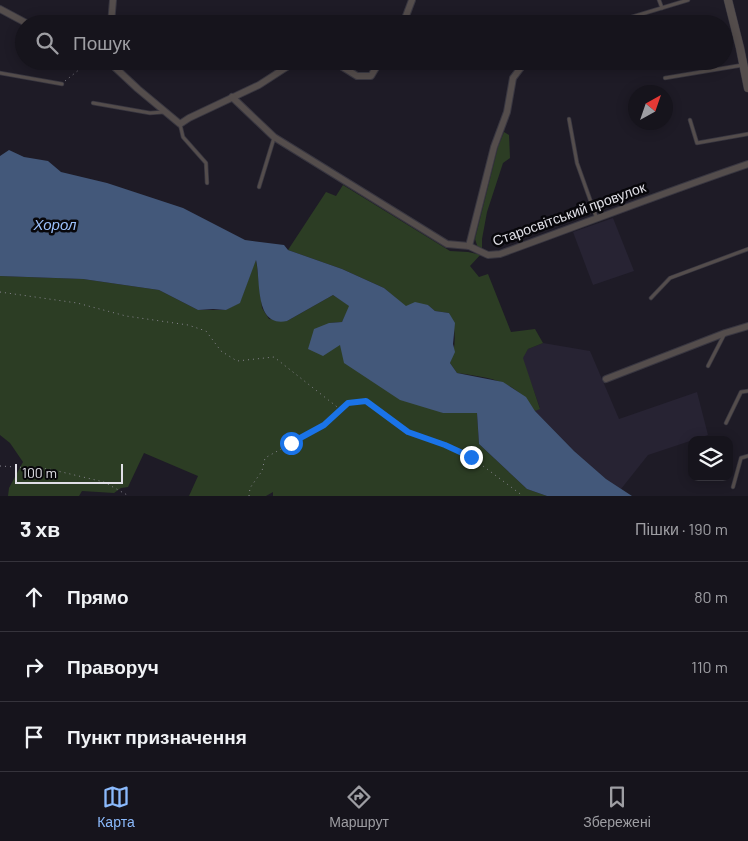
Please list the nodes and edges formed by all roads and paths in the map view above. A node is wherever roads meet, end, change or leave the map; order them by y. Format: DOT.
graph roads {
  1 [pos="113,0"];
  2 [pos="412,0"];
  3 [pos="659,0"];
  4 [pos="688,0"];
  5 [pos="728,0"];
  6 [pos="662,8"];
  7 [pos="0,9"];
  8 [pos="112,15"];
  9 [pos="406,15"];
  10 [pos="639,15"];
  11 [pos="732,15"];
  12 [pos="15,17"];
  13 [pos="733,20"];
  14 [pos="744,64"];
  15 [pos="733,66"];
  16 [pos="79,70"];
  17 [pos="118,70"];
  18 [pos="282,70"];
  19 [pos="347,70"];
  20 [pos="375,70"];
  21 [pos="519,70"];
  22 [pos="710,70"];
  23 [pos="0,73"];
  24 [pos="665,78"];
  25 [pos="62,84"];
  26 [pos="748,88"];
  27 [pos="232,97"];
  28 [pos="93,103"];
  29 [pos="166,112"];
  30 [pos="569,119"];
  31 [pos="690,120"];
  32 [pos="180,124"];
  33 [pos="748,134"];
  34 [pos="274,137"];
  35 [pos="748,164"];
  36 [pos="207,183"];
  37 [pos="259,187"];
  38 [pos="597,219"];
  39 [pos="469,246"];
  40 [pos="748,249"];
  41 [pos="0,292"];
  42 [pos="651,298"];
  43 [pos="748,326"];
  44 [pos="725,333"];
  45 [pos="708,366"];
  46 [pos="606,379"];
  47 [pos="748,391"];
  48 [pos="341,410"];
  49 [pos="726,423"];
  50 [pos="748,456"];
  51 [pos="0,466"];
  52 [pos="732,488"];
  53 [pos="130,496"];
  54 [pos="249,496"];
  55 [pos="523,496"];
  1 -- 8 [label="street"];
  2 -- 9 [label="street"];
  3 -- 6 [label="lane"];
  4 -- 6 [label="lane"];
  5 -- 11 [label="street"];
  6 -- 10 [label="lane"];
  7 -- 12 [label="street"];
  13 -- 14 [label="street"];
  14 -- 15 [label="lane"];
  14 -- 26 [label="street"];
  16 -- 25 [label="path"];
  17 -- 29 [label="street"];
  18 -- 27 [label="street"];
  19 -- 20 [label="street"];
  21 -- 39 [label="street"];
  22 -- 24 [label="lane"];
  23 -- 25 [label="lane"];
  27 -- 32 [label="street"];
  27 -- 34 [label="street, Старосвітський провулок"];
  28 -- 29 [label="lane"];
  29 -- 32 [label="street"];
  30 -- 38 [label="lane"];
  31 -- 33 [label="lane"];
  32 -- 36 [label="lane"];
  34 -- 37 [label="lane"];
  34 -- 39 [label="street, Старосвітський провулок"];
  35 -- 38 [label="street, Старосвітський провулок"];
  38 -- 39 [label="street, Старосвітський провулок"];
  40 -- 42 [label="lane"];
  41 -- 48 [label="path"];
  43 -- 44 [label="street"];
  44 -- 45 [label="lane"];
  44 -- 46 [label="street"];
  47 -- 49 [label="lane"];
  48 -- 54 [label="path"];
  48 -- 55 [label="path"];
  50 -- 52 [label="lane"];
  51 -- 53 [label="path"];
}
